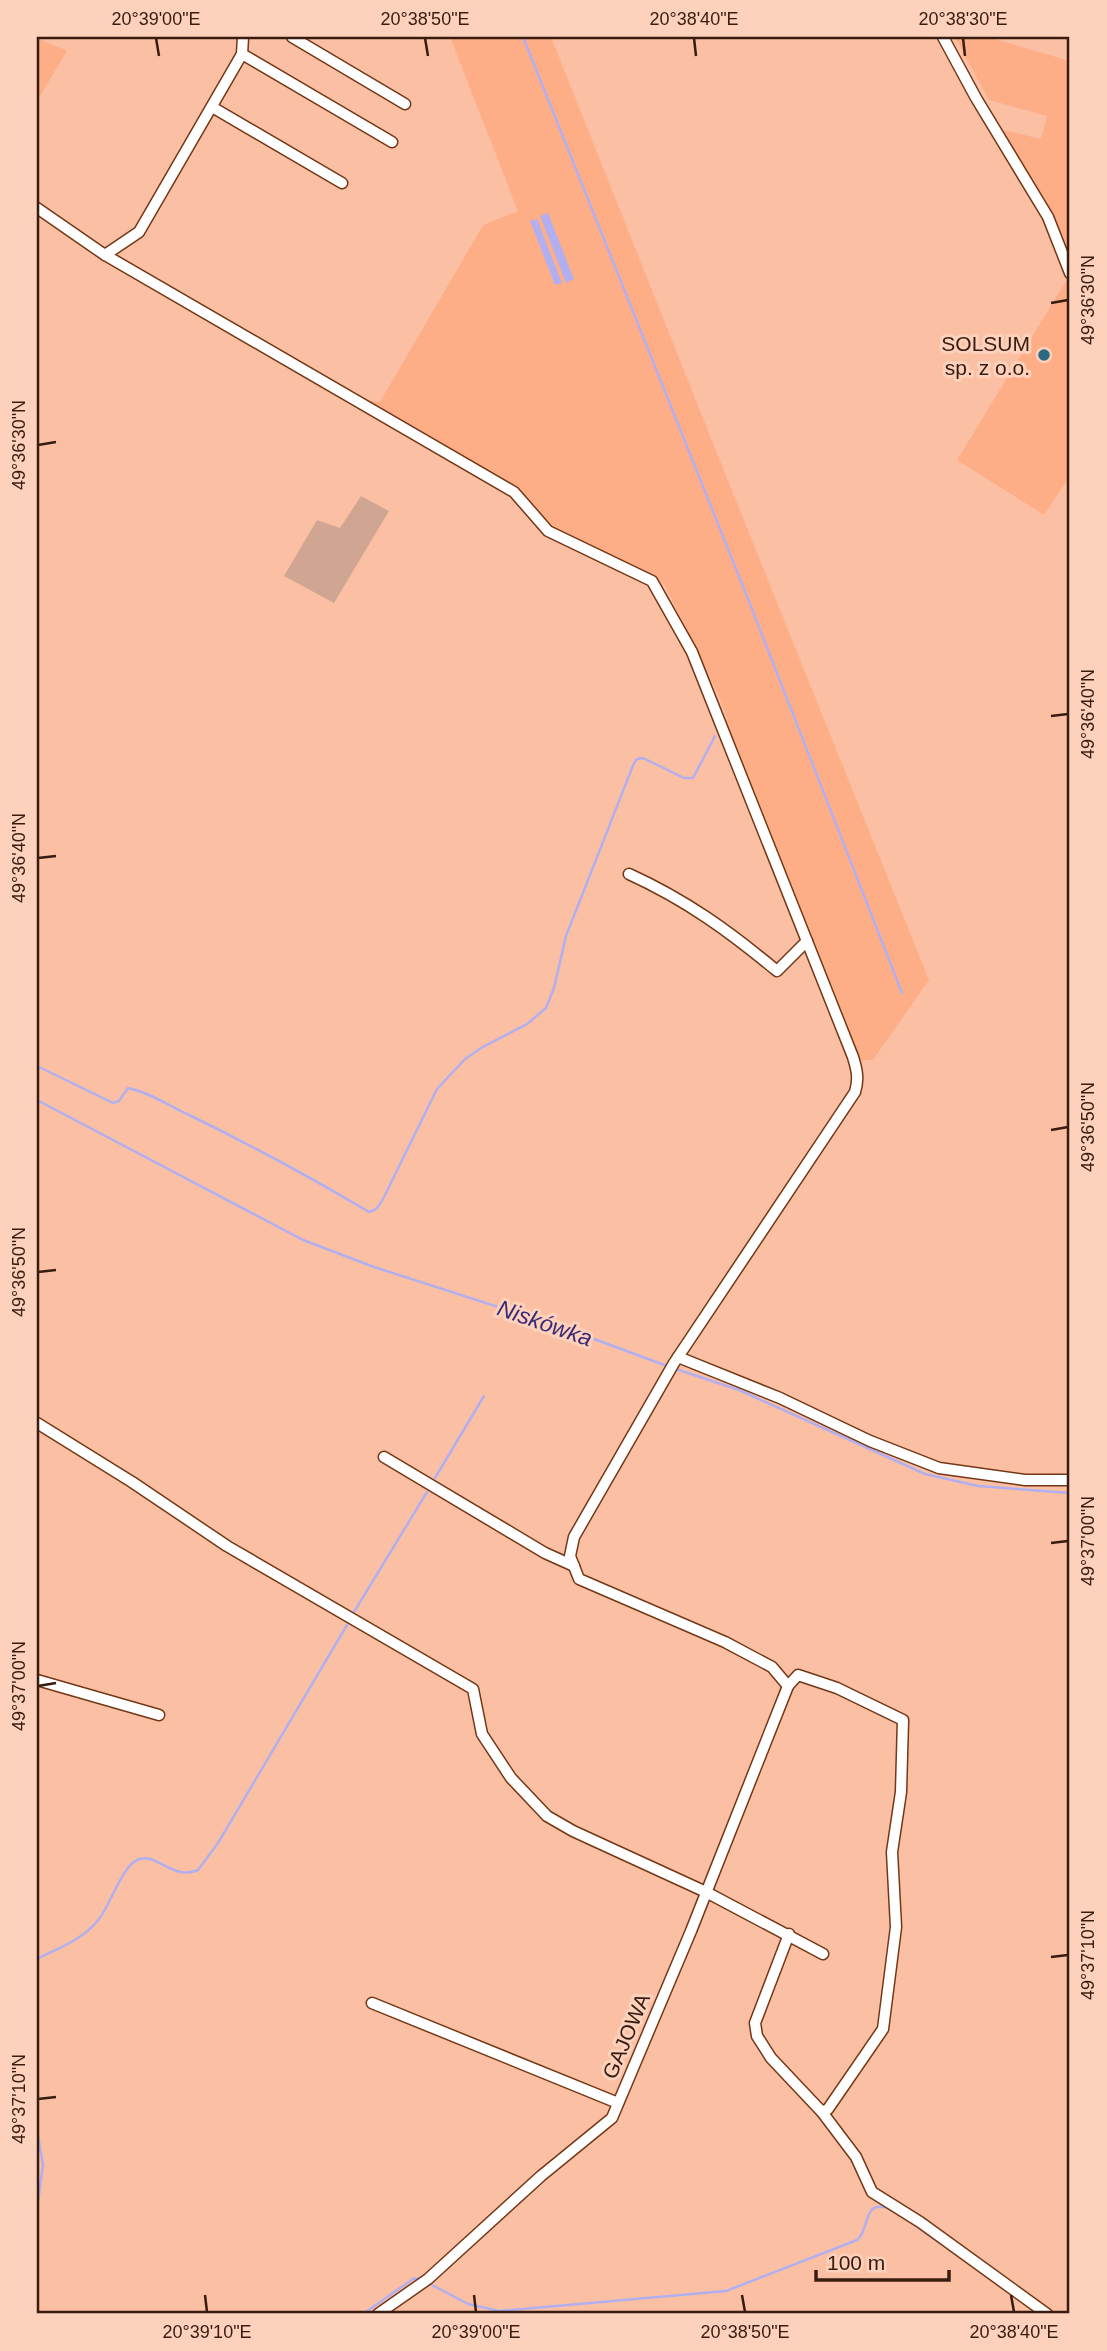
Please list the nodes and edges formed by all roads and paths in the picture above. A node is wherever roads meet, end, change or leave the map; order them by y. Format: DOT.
graph roads {
  1 [pos="240,37"];
  2 [pos="292,37"];
  3 [pos="943,37"];
  4 [pos="242,54"];
  5 [pos="405,104"];
  6 [pos="212,107"];
  7 [pos="392,142"];
  8 [pos="342,183"];
  9 [pos="37,208"];
  10 [pos="105,255"];
  11 [pos="1070,273"];
  12 [pos="629,874"];
  13 [pos="807,941"];
  14 [pos="676,1360"];
  15 [pos="37,1423"];
  16 [pos="384,1457"];
  17 [pos="1070,1480"];
  18 [pos="574,1566"];
  19 [pos="37,1680"];
  20 [pos="788,1686"];
  21 [pos="159,1715"];
  22 [pos="706,1892"];
  23 [pos="789,1934"];
  24 [pos="823,1954"];
  25 [pos="372,2003"];
  26 [pos="618,2103"];
  27 [pos="822,2112"];
  28 [pos="379,2314"];
  29 [pos="1047,2314"];
  1 -- 4 [label="street"];
  2 -- 5 [label="street"];
  3 -- 11 [label="street"];
  4 -- 6 [label="street"];
  4 -- 7 [label="street"];
  6 -- 8 [label="street"];
  6 -- 10 [label="street"];
  9 -- 10 [label="street"];
  10 -- 13 [label="street"];
  12 -- 13 [label="street"];
  13 -- 14 [label="street"];
  14 -- 17 [label="street"];
  14 -- 18 [label="street"];
  15 -- 22 [label="street"];
  16 -- 18 [label="street"];
  18 -- 20 [label="street"];
  19 -- 21 [label="street"];
  20 -- 22 [label="street, GAJOWA"];
  20 -- 27 [label="street"];
  22 -- 23 [label="street"];
  22 -- 26 [label="street, GAJOWA"];
  23 -- 24 [label="street"];
  23 -- 27 [label="street"];
  25 -- 26 [label="street"];
  26 -- 28 [label="street, GAJOWA"];
  27 -- 29 [label="street"];
}
